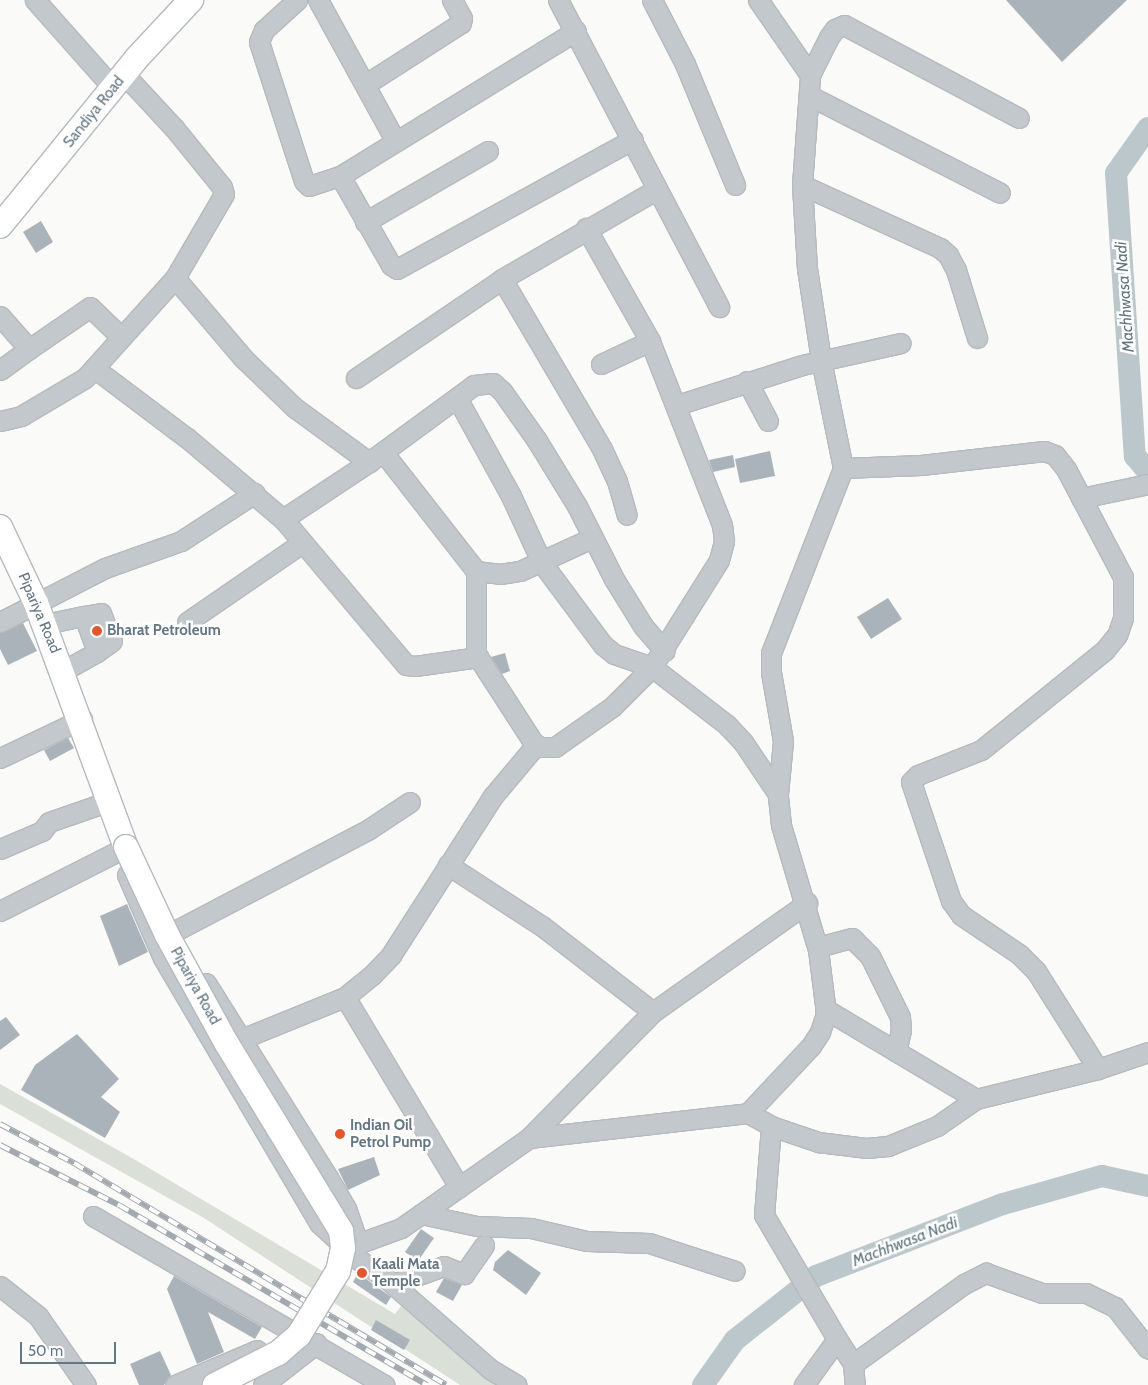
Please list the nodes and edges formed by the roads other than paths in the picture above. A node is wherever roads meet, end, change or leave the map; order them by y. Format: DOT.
graph roads {
  1 [pos="35,0"];
  2 [pos="191,0"];
  3 [pos="297,0"];
  4 [pos="318,0"];
  5 [pos="452,0"];
  6 [pos="558,0"];
  7 [pos="652,0"];
  8 [pos="758,0"];
  9 [pos="576,31"];
  10 [pos="810,75"];
  11 [pos="119,81"];
  12 [pos="366,84"];
  13 [pos="810,96"];
  14 [pos="1019,118"];
  15 [pos="633,139"];
  16 [pos="395,140"];
  17 [pos="488,151"];
  18 [pos="340,176"];
  19 [pos="735,185"];
  20 [pos="802,185"];
  21 [pos="657,189"];
  22 [pos="1000,193"];
  23 [pos="365,222"];
  24 [pos="0,226"];
  25 [pos="586,228"];
  26 [pos="175,278"];
  27 [pos="502,279"];
  28 [pos="719,307"];
  29 [pos="0,316"];
  30 [pos="121,337"];
  31 [pos="977,338"];
  32 [pos="650,341"];
  33 [pos="901,343"];
  34 [pos="29,349"];
  35 [pos="821,360"];
  36 [pos="601,364"];
  37 [pos="94,368"];
  38 [pos="0,370"];
  39 [pos="356,378"];
  40 [pos="747,381"];
  41 [pos="457,398"];
  42 [pos="677,405"];
  43 [pos="0,421"];
  44 [pos="768,421"];
  45 [pos="376,457"];
  46 [pos="843,468"];
  47 [pos="1148,484"];
  48 [pos="255,493"];
  49 [pos="1081,498"];
  50 [pos="627,515"];
  51 [pos="283,519"];
  52 [pos="0,527"];
  53 [pos="592,538"];
  54 [pos="302,543"];
  55 [pos="542,563"];
  56 [pos="476,571"];
  57 [pos="40,614"];
  58 [pos="0,622"];
  59 [pos="187,622"];
  60 [pos="665,651"];
  61 [pos="476,658"];
  62 [pos="652,667"];
  63 [pos="63,671"];
  64 [pos="82,719"];
  65 [pos="536,745"];
  66 [pos="0,758"];
  67 [pos="778,794"];
  68 [pos="110,801"];
  69 [pos="410,802"];
  70 [pos="126,847"];
  71 [pos="0,849"];
  72 [pos="448,865"];
  73 [pos="806,902"];
  74 [pos="0,911"];
  75 [pos="178,930"];
  76 [pos="156,942"];
  77 [pos="818,947"];
  78 [pos="345,997"];
  79 [pos="825,1009"];
  80 [pos="653,1012"];
  81 [pos="240,1038"];
  82 [pos="216,1051"];
  83 [pos="896,1051"];
  84 [pos="1148,1052"];
  85 [pos="1098,1069"];
  86 [pos="976,1099"];
  87 [pos="748,1113"];
  88 [pos="771,1126"];
  89 [pos="530,1138"];
  90 [pos="459,1188"];
  91 [pos="421,1214"];
  92 [pos="93,1216"];
  93 [pos="352,1245"];
  94 [pos="484,1245"];
  95 [pos="735,1271"];
  96 [pos="393,1284"];
  97 [pos="0,1286"];
  98 [pos="837,1339"];
  99 [pos="317,1344"];
  100 [pos="1148,1349"];
  101 [pos="258,1350"];
  102 [pos="852,1364"];
  103 [pos="86,1385"];
  104 [pos="175,1385"];
  105 [pos="215,1385"];
  106 [pos="263,1385"];
  107 [pos="384,1385"];
  108 [pos="516,1385"];
  109 [pos="804,1385"];
  110 [pos="855,1385"];
  1 -- 11 [label="street"];
  2 -- 11 [label="main road, Sandiya Road"];
  3 -- 18 [label="street"];
  4 -- 12 [label="street"];
  5 -- 12 [label="street"];
  6 -- 9 [label="street"];
  7 -- 19 [label="street"];
  8 -- 10 [label="street"];
  9 -- 15 [label="street"];
  9 -- 16 [label="street"];
  10 -- 13 [label="street"];
  10 -- 14 [label="street"];
  11 -- 24 [label="main road, Sandiya Road"];
  11 -- 26 [label="street"];
  12 -- 16 [label="street"];
  13 -- 20 [label="street"];
  13 -- 22 [label="street"];
  15 -- 21 [label="street"];
  15 -- 23 [label="street"];
  16 -- 18 [label="street"];
  17 -- 23 [label="street"];
  18 -- 23 [label="street"];
  20 -- 31 [label="street"];
  20 -- 35 [label="street"];
  21 -- 25 [label="street"];
  21 -- 28 [label="street"];
  25 -- 27 [label="street"];
  25 -- 32 [label="street"];
  26 -- 30 [label="street"];
  26 -- 45 [label="street"];
  27 -- 39 [label="street"];
  27 -- 50 [label="street"];
  29 -- 34 [label="street"];
  30 -- 34 [label="street"];
  30 -- 37 [label="street"];
  32 -- 36 [label="street"];
  32 -- 42 [label="street"];
  33 -- 35 [label="street"];
  34 -- 38 [label="street"];
  35 -- 40 [label="street"];
  35 -- 46 [label="street"];
  37 -- 43 [label="street"];
  37 -- 48 [label="street"];
  40 -- 42 [label="street"];
  40 -- 44 [label="street"];
  41 -- 45 [label="street"];
  41 -- 53 [label="street"];
  41 -- 55 [label="street"];
  42 -- 60 [label="street"];
  45 -- 51 [label="street"];
  45 -- 56 [label="street"];
  46 -- 49 [label="street"];
  46 -- 67 [label="street"];
  47 -- 49 [label="street"];
  48 -- 51 [label="street"];
  48 -- 57 [label="street"];
  49 -- 85 [label="street"];
  51 -- 54 [label="street"];
  52 -- 57 [label="main road, Pipariya Road"];
  53 -- 55 [label="street"];
  53 -- 60 [label="street"];
  54 -- 59 [label="street"];
  54 -- 61 [label="street"];
  55 -- 56 [label="street"];
  55 -- 62 [label="street"];
  56 -- 61 [label="street"];
  57 -- 58 [label="street"];
  57 -- 63 [label="main road, Pipariya Road"];
  57 -- 63 [label="street"];
  60 -- 62 [label="street"];
  61 -- 65 [label="street"];
  62 -- 65 [label="street"];
  62 -- 67 [label="street"];
  63 -- 64 [label="main road, Pipariya Road"];
  64 -- 66 [label="street"];
  64 -- 68 [label="main road, Pipariya Road"];
  65 -- 72 [label="street"];
  67 -- 73 [label="street"];
  68 -- 70 [label="main road, Pipariya Road"];
  68 -- 71 [label="street"];
  69 -- 75 [label="street"];
  70 -- 74 [label="street"];
  70 -- 75 [label="street"];
  70 -- 76 [label="street"];
  70 -- 105 [label="main road, Pipariya Road, bridge"];
  72 -- 78 [label="street"];
  72 -- 80 [label="street"];
  73 -- 77 [label="street"];
  73 -- 80 [label="street"];
  75 -- 76 [label="street"];
  75 -- 81 [label="street"];
  76 -- 82 [label="street"];
  77 -- 79 [label="street"];
  77 -- 83 [label="street"];
  78 -- 81 [label="street"];
  78 -- 90 [label="street"];
  79 -- 83 [label="street"];
  79 -- 87 [label="street"];
  80 -- 89 [label="street"];
  81 -- 82 [label="street"];
  81 -- 93 [label="street"];
  82 -- 93 [label="street"];
  83 -- 86 [label="street"];
  84 -- 85 [label="street"];
  85 -- 86 [label="street"];
  86 -- 88 [label="street"];
  87 -- 88 [label="street"];
  87 -- 89 [label="street"];
  88 -- 98 [label="street"];
  89 -- 90 [label="street"];
  90 -- 91 [label="street"];
  91 -- 93 [label="street"];
  91 -- 95 [label="street"];
  92 -- 99 [label="street"];
  93 -- 96 [label="street"];
  94 -- 96 [label="street"];
  96 -- 108 [label="street"];
  97 -- 103 [label="street"];
  98 -- 102 [label="street"];
  98 -- 109 [label="street"];
  99 -- 106 [label="street"];
  99 -- 107 [label="street"];
  100 -- 102 [label="street"];
  101 -- 104 [label="street"];
  102 -- 110 [label="street"];
}
